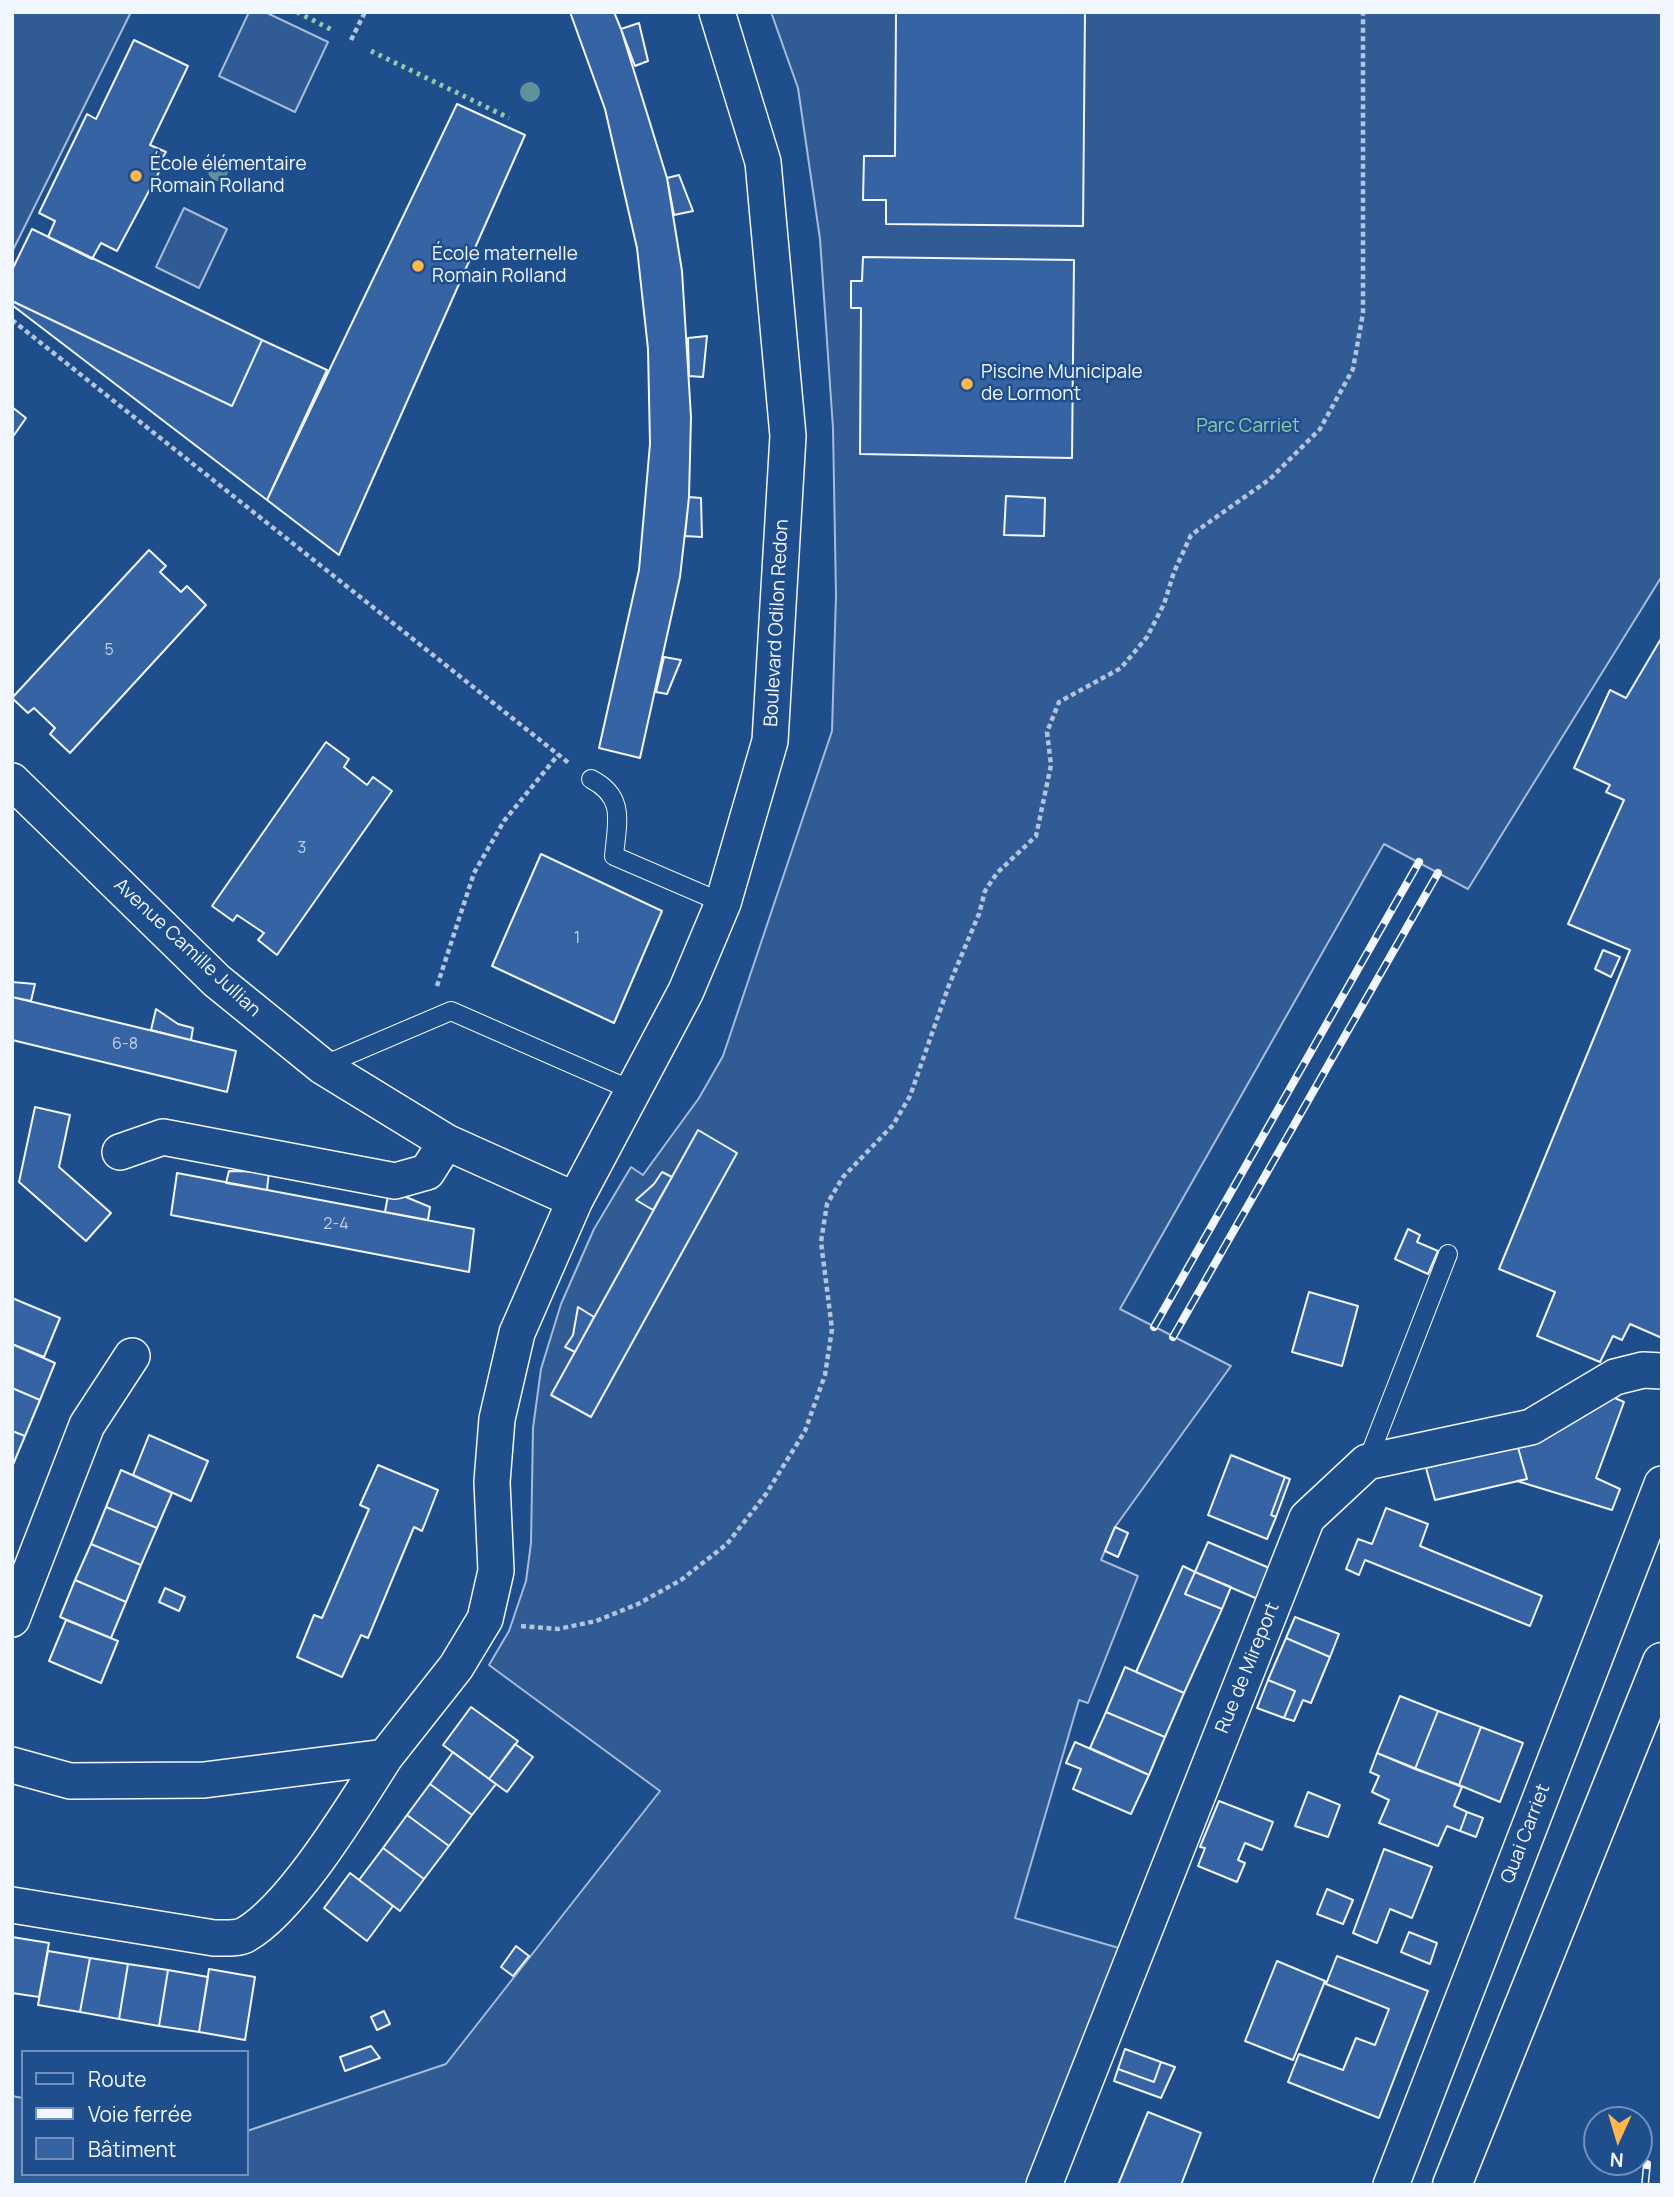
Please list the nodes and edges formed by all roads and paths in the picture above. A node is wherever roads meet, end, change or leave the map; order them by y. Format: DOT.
graph roads {
  1 [pos="365,12"];
  2 [pos="717,12"];
  3 [pos="1363,12"];
  4 [pos="351,40"];
  5 [pos="12,320"];
  6 [pos="558,755"];
  7 [pos="591,779"];
  8 [pos="12,781"];
  9 [pos="723,903"];
  10 [pos="422,1023"];
  11 [pos="322,1066"];
  12 [pos="631,1090"];
  13 [pos="446,1142"];
  14 [pos="120,1152"];
  15 [pos="575,1200"];
  16 [pos="1448,1254"];
  17 [pos="132,1356"];
  18 [pos="1662,1371"];
  19 [pos="1367,1462"];
  20 [pos="1662,1484"];
  21 [pos="12,1619"];
  22 [pos="485,1619"];
  23 [pos="1662,1662"];
  24 [pos="385,1757"];
  25 [pos="12,1766"];
  26 [pos="12,1905"];
  27 [pos="1044,2185"];
  28 [pos="1391,2185"];
  29 [pos="1452,2185"];
  1 -- 4 [label="path"];
  2 -- 9 [label="street, Boulevard Odilon Redon"];
  3 -- 22 [label="path"];
  5 -- 6 [label="path"];
  6 -- 7 [label="path"];
  6 -- 10 [label="path"];
  7 -- 9 [label="lane"];
  8 -- 11 [label="street, Avenue Camille Jullian"];
  9 -- 12 [label="street, Boulevard Odilon Redon"];
  10 -- 11 [label="lane"];
  10 -- 12 [label="lane"];
  11 -- 13 [label="street, Avenue Camille Jullian"];
  12 -- 15 [label="street, Boulevard Odilon Redon"];
  13 -- 14 [label="street"];
  13 -- 15 [label="street, Avenue Camille Jullian"];
  15 -- 22 [label="street, Boulevard Odilon Redon"];
  16 -- 19 [label="lane"];
  17 -- 21 [label="street"];
  18 -- 19 [label="street"];
  19 -- 27 [label="street, Rue de Mireport"];
  20 -- 28 [label="street, Quai Carriet"];
  22 -- 24 [label="street, Boulevard Odilon Redon"];
  23 -- 29 [label="main road"];
  24 -- 25 [label="street"];
  24 -- 26 [label="street, Boulevard Odilon Redon"];
}
